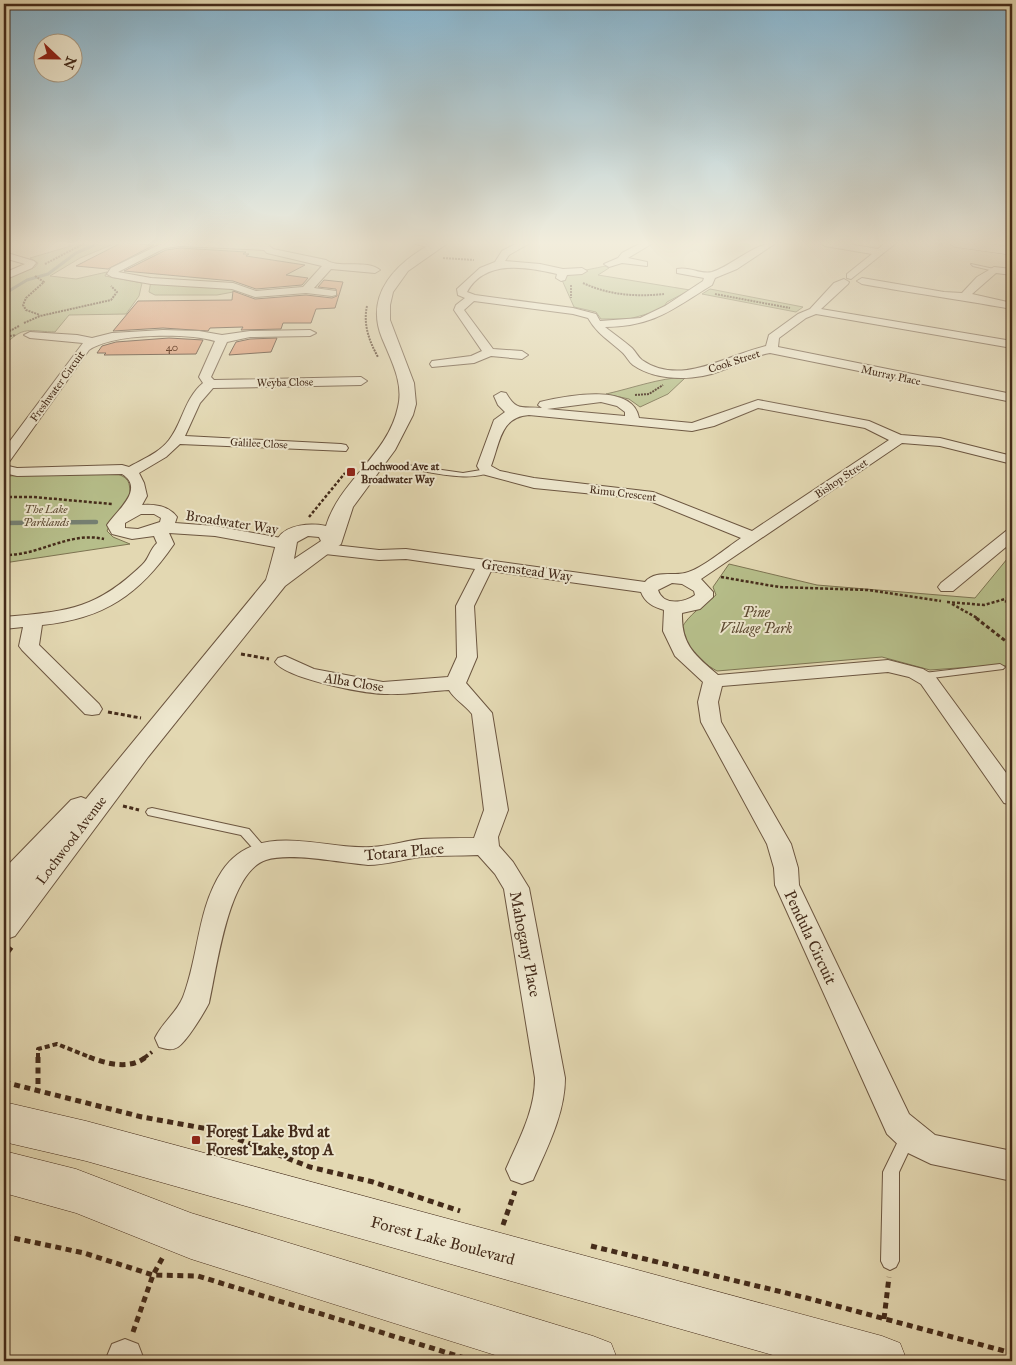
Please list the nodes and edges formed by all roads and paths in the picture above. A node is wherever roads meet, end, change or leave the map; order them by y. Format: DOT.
graph roads {
  1 [pos="24,307"];
  2 [pos="81,307"];
  3 [pos="383,307"];
  4 [pos="460,307"];
  5 [pos="540,307"];
  6 [pos="573,307"];
  7 [pos="669,307"];
  8 [pos="817,307"];
  9 [pos="573,311"];
  10 [pos="815,311"];
  11 [pos="40,316"];
  12 [pos="598,324"];
  13 [pos="310,333"];
  14 [pos="4,334"];
  15 [pos="30,335"];
  16 [pos="222,339"];
  17 [pos="92,342"];
  18 [pos="1012,345"];
  19 [pos="770,349"];
  20 [pos="489,352"];
  21 [pos="522,355"];
  22 [pos="436,364"];
  23 [pos="673,375"];
  24 [pos="360,381"];
  25 [pos="210,384"];
  26 [pos="501,396"];
  27 [pos="1012,398"];
  28 [pos="612,399"];
  29 [pos="522,411"];
  30 [pos="633,422"];
  31 [pos="898,439"];
  32 [pos="176,440"];
  33 [pos="341,448"];
  34 [pos="4,459"];
  35 [pos="1012,460"];
  36 [pos="410,467"];
  37 [pos="4,469"];
  38 [pos="486,471"];
  39 [pos="131,472"];
  40 [pos="346,472"];
  41 [pos="4,497"];
  42 [pos="346,502"];
  43 [pos="133,505"];
  44 [pos="162,529"];
  45 [pos="1012,534"];
  46 [pos="296,535"];
  47 [pos="753,537"];
  48 [pos="106,540"];
  49 [pos="327,544"];
  50 [pos="4,555"];
  51 [pos="486,565"];
  52 [pos="693,576"];
  53 [pos="277,581"];
  54 [pos="648,588"];
  55 [pos="948,595"];
  56 [pos="1012,597"];
  57 [pos="1005,601"];
  58 [pos="1012,604"];
  59 [pos="673,607"];
  60 [pos="33,621"];
  61 [pos="4,623"];
  62 [pos="1012,646"];
  63 [pos="222,651"];
  64 [pos="284,662"];
  65 [pos="1000,667"];
  66 [pos="924,676"];
  67 [pos="713,681"];
  68 [pos="456,683"];
  69 [pos="92,709"];
  70 [pos="163,721"];
  71 [pos="138,751"];
  72 [pos="1012,797"];
  73 [pos="119,806"];
  74 [pos="152,812"];
  75 [pos="486,846"];
  76 [pos="262,852"];
  77 [pos="4,888"];
  78 [pos="4,928"];
  79 [pos="169,1038"];
  80 [pos="4,1082"];
  81 [pos="38,1089"];
  82 [pos="4,1122"];
  83 [pos="909,1135"];
  84 [pos="1012,1166"];
  85 [pos="522,1169"];
  86 [pos="4,1172"];
  87 [pos="466,1212"];
  88 [pos="494,1222"];
  89 [pos="503,1225"];
  90 [pos="512,1227"];
  91 [pos="178,1231"];
  92 [pos="4,1236"];
  93 [pos="588,1245"];
  94 [pos="890,1262"];
  95 [pos="153,1275"];
  96 [pos="883,1340"];
  97 [pos="1012,1354"];
  98 [pos="124,1359"];
  99 [pos="474,1361"];
  100 [pos="593,1361"];
  1 -- 11 [label="path"];
  2 -- 11 [label="path"];
  3 -- 42 [label="street"];
  4 -- 20 [label="street"];
  5 -- 9 [label="street, Cook Street"];
  6 -- 9 [label="path"];
  7 -- 12 [label="street"];
  8 -- 10 [label="street, Cook Street"];
  9 -- 12 [label="street, Cook Street"];
  10 -- 18 [label="street"];
  10 -- 19 [label="street, Cook Street"];
  11 -- 14 [label="path"];
  12 -- 23 [label="street, Cook Street"];
  13 -- 16 [label="street"];
  15 -- 17 [label="street"];
  16 -- 17 [label="street, Freshwater Circuit"];
  16 -- 25 [label="street"];
  17 -- 34 [label="street, Freshwater Circuit"];
  19 -- 23 [label="street, Cook Street"];
  19 -- 27 [label="street, Murray Place"];
  20 -- 21 [label="street"];
  20 -- 22 [label="street"];
  23 -- 28 [label="path"];
  24 -- 25 [label="street, Weyba Close"];
  25 -- 32 [label="street"];
  26 -- 29 [label="street"];
  28 -- 29 [label="street"];
  28 -- 30 [label="street"];
  29 -- 30 [label="street"];
  29 -- 38 [label="street"];
  30 -- 31 [label="street"];
  31 -- 35 [label="street"];
  31 -- 47 [label="street, Bishop Street"];
  32 -- 33 [label="street, Galilee Close"];
  32 -- 39 [label="street"];
  36 -- 38 [label="lane, Rimu Crescent"];
  37 -- 39 [label="street"];
  38 -- 47 [label="street, Rimu Crescent"];
  39 -- 43 [label="street"];
  40 -- 46 [label="path"];
  41 -- 43 [label="path"];
  42 -- 46 [label="street"];
  42 -- 49 [label="street"];
  43 -- 44 [label="street, Broadwater Way"];
  43 -- 44 [label="street"];
  43 -- 44 [label="street"];
  44 -- 46 [label="street, Broadwater Way"];
  44 -- 46 [label="street, Broadwater Way"];
  44 -- 60 [label="street"];
  45 -- 55 [label="street"];
  46 -- 49 [label="street"];
  46 -- 53 [label="street, Lochwood Avenue"];
  47 -- 52 [label="street, Bishop Street"];
  48 -- 50 [label="path"];
  49 -- 51 [label="street, Greenstead Way"];
  49 -- 53 [label="street, Lochwood Avenue"];
  51 -- 54 [label="street, Greenstead Way"];
  51 -- 68 [label="street"];
  52 -- 54 [label="street"];
  52 -- 55 [label="path"];
  52 -- 59 [label="street"];
  53 -- 63 [label="street, Lochwood Avenue"];
  54 -- 59 [label="street"];
  55 -- 57 [label="path"];
  55 -- 62 [label="path"];
  56 -- 57 [label="path"];
  57 -- 58 [label="path"];
  59 -- 67 [label="street"];
  60 -- 61 [label="street"];
  60 -- 69 [label="street"];
  63 -- 64 [label="path"];
  63 -- 70 [label="street, Lochwood Avenue"];
  64 -- 68 [label="street, Alba Close"];
  65 -- 66 [label="lane"];
  66 -- 67 [label="street"];
  66 -- 72 [label="street"];
  67 -- 83 [label="street, Pendula Circuit"];
  68 -- 75 [label="street"];
  69 -- 70 [label="path"];
  70 -- 71 [label="street, Lochwood Avenue"];
  71 -- 77 [label="street, Lochwood Avenue"];
  71 -- 78 [label="street, Lochwood Avenue"];
  73 -- 74 [label="path"];
  74 -- 76 [label="lane"];
  75 -- 76 [label="street, Totara Place"];
  75 -- 85 [label="street, Mahogany Place"];
  76 -- 79 [label="street, Totara Place"];
  79 -- 81 [label="path"];
  80 -- 81 [label="path"];
  81 -- 87 [label="path"];
  82 -- 96 [label="main road, Forest Lake Boulevard"];
  83 -- 84 [label="street, Pendula Circuit"];
  83 -- 94 [label="lane"];
  85 -- 89 [label="path"];
  86 -- 91 [label="main road"];
  88 -- 89 [label="path"];
  89 -- 90 [label="path"];
  91 -- 95 [label="path"];
  91 -- 100 [label="main road"];
  92 -- 95 [label="path"];
  93 -- 96 [label="path"];
  94 -- 96 [label="path"];
  95 -- 98 [label="path"];
  95 -- 99 [label="path"];
  96 -- 97 [label="path"];
}
